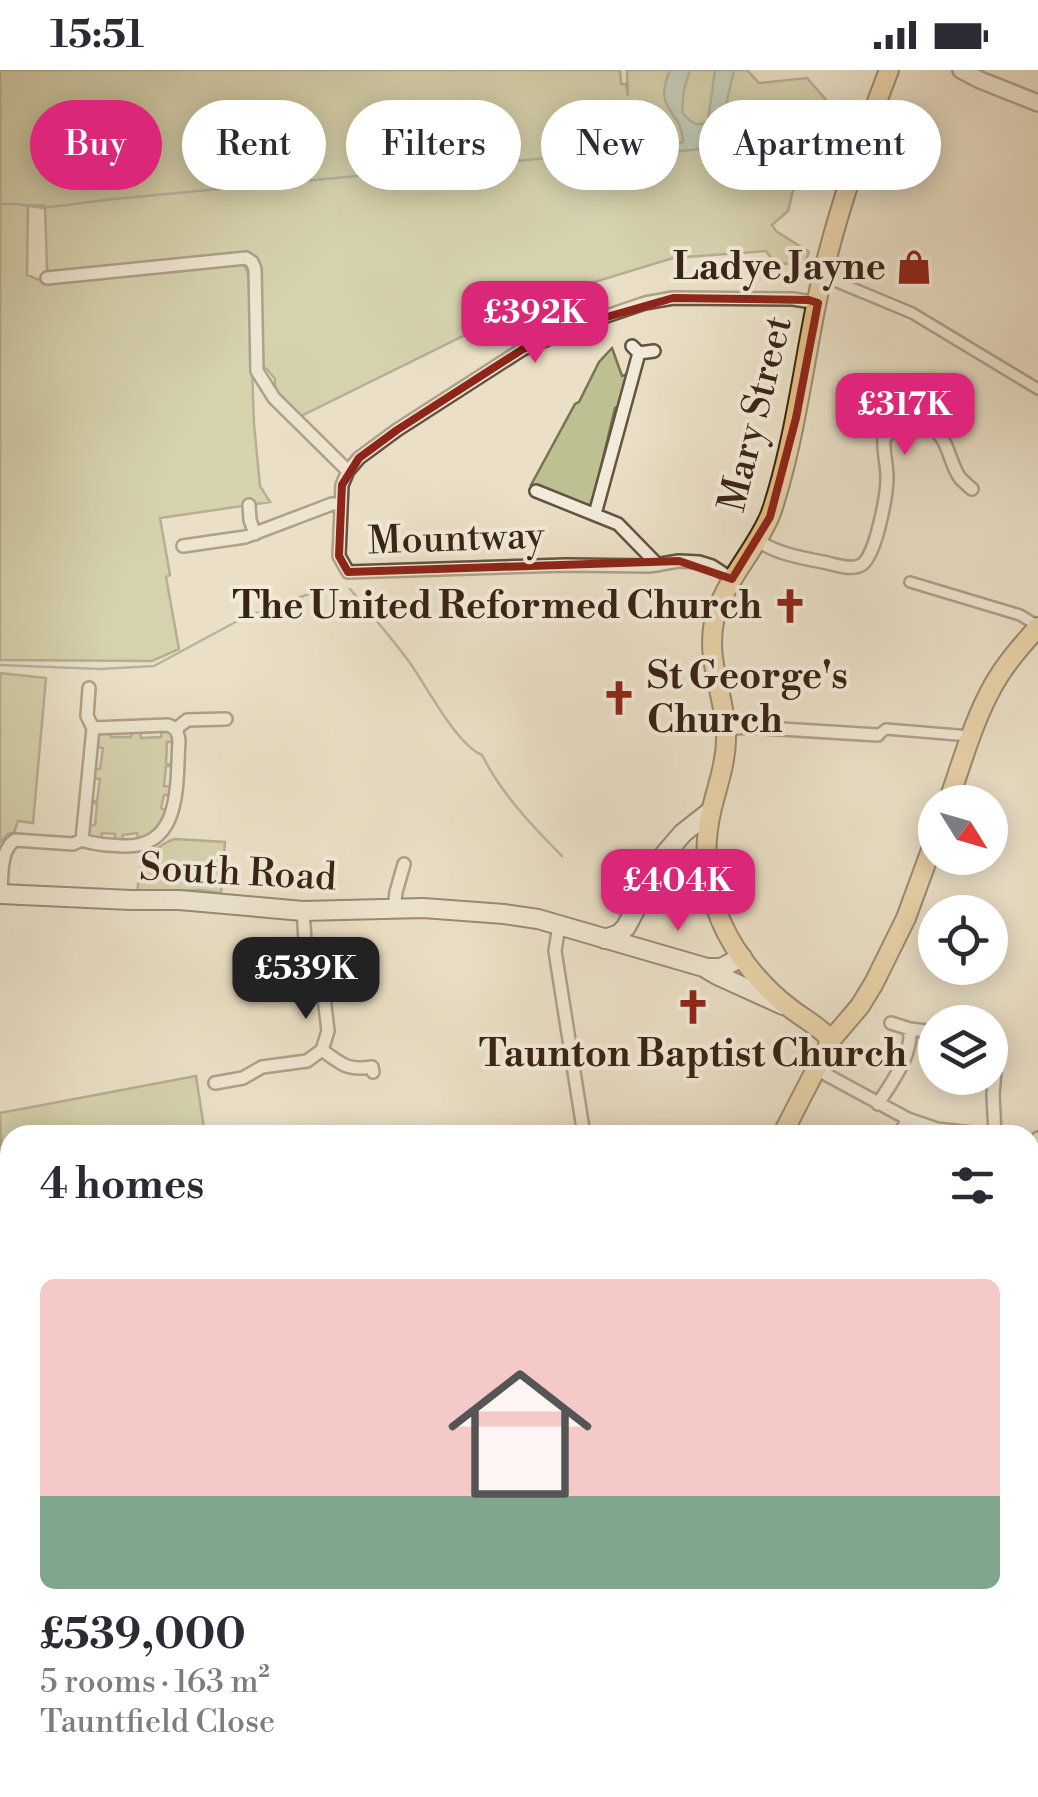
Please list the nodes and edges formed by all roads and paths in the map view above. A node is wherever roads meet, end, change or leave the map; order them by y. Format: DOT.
graph roads {
  1 [pos="889,70"];
  2 [pos="962,70"];
  3 [pos="1038,103"];
  4 [pos="823,276"];
  5 [pos="47,278"];
  6 [pos="818,302"];
  7 [pos="654,351"];
  8 [pos="1038,389"];
  9 [pos="348,470"];
  10 [pos="972,490"];
  11 [pos="536,491"];
  12 [pos="340,504"];
  13 [pos="249,505"];
  14 [pos="595,514"];
  15 [pos="254,534"];
  16 [pos="757,540"];
  17 [pos="183,546"];
  18 [pos="658,566"];
  19 [pos="732,579"];
  20 [pos="910,582"];
  21 [pos="1038,626"];
  22 [pos="89,688"];
  23 [pos="226,719"];
  24 [pos="682,722"];
  25 [pos="726,727"];
  26 [pos="93,728"];
  27 [pos="176,729"];
  28 [pos="878,735"];
  29 [pos="970,736"];
  30 [pos="954,785"];
  31 [pos="711,812"];
  32 [pos="24,825"];
  33 [pos="22,840"];
  34 [pos="82,840"];
  35 [pos="675,842"];
  36 [pos="706,843"];
  37 [pos="404,864"];
  38 [pos="922,875"];
  39 [pos="0,894"];
  40 [pos="394,909"];
  41 [pos="302,911"];
  42 [pos="559,925"];
  43 [pos="626,927"];
  44 [pos="605,939"];
  45 [pos="635,946"];
  46 [pos="742,957"];
  47 [pos="707,968"];
  48 [pos="789,1007"];
  49 [pos="890,1023"];
  50 [pos="910,1030"];
  51 [pos="918,1030"];
  52 [pos="831,1040"];
  53 [pos="322,1050"];
  54 [pos="816,1069"];
  55 [pos="374,1072"];
  56 [pos="215,1084"];
  57 [pos="998,1095"];
  58 [pos="878,1104"];
  59 [pos="908,1119"];
  60 [pos="582,1125"];
  61 [pos="787,1125"];
  62 [pos="905,1125"];
  63 [pos="925,1125"];
  64 [pos="993,1125"];
  1 -- 4 [label="main road, Mary Street"];
  2 -- 3 [label="street"];
  4 -- 6 [label="main road, Mary Street"];
  4 -- 8 [label="street"];
  5 -- 9 [label="street"];
  6 -- 9 [label="street"];
  6 -- 16 [label="main road, Mary Street"];
  7 -- 14 [label="street"];
  9 -- 12 [label="street"];
  10 -- 16 [label="street"];
  11 -- 14 [label="street"];
  12 -- 15 [label="street"];
  12 -- 18 [label="street, Mountway"];
  13 -- 15 [label="street"];
  14 -- 18 [label="street"];
  15 -- 17 [label="street"];
  16 -- 19 [label="main road, Mary Street"];
  18 -- 19 [label="street, Mountway"];
  19 -- 25 [label="main road, Mary Street"];
  20 -- 21 [label="street"];
  21 -- 29 [label="main road"];
  22 -- 26 [label="street"];
  23 -- 27 [label="street"];
  24 -- 25 [label="street"];
  25 -- 28 [label="street"];
  25 -- 31 [label="main road"];
  26 -- 27 [label="street"];
  26 -- 34 [label="street"];
  27 -- 34 [label="street"];
  28 -- 29 [label="street"];
  29 -- 30 [label="main road"];
  31 -- 35 [label="main road"];
  31 -- 36 [label="main road"];
  32 -- 33 [label="street"];
  33 -- 34 [label="street"];
  33 -- 39 [label="street"];
  35 -- 36 [label="main road"];
  35 -- 43 [label="main road"];
  36 -- 46 [label="main road"];
  37 -- 40 [label="street"];
  38 -- 52 [label="main road"];
  39 -- 41 [label="main road, South Road"];
  40 -- 41 [label="main road, South Road"];
  40 -- 42 [label="main road, South Road"];
  41 -- 53 [label="street"];
  42 -- 44 [label="main road, South Road"];
  42 -- 60 [label="street"];
  43 -- 44 [label="main road"];
  43 -- 45 [label="main road"];
  44 -- 45 [label="main road, South Road"];
  45 -- 47 [label="main road, South Road"];
  46 -- 47 [label="main road"];
  46 -- 48 [label="main road"];
  47 -- 48 [label="main road, South Road"];
  48 -- 52 [label="main road"];
  49 -- 50 [label="street"];
  50 -- 51 [label="street"];
  50 -- 58 [label="street"];
  52 -- 54 [label="main road"];
  53 -- 55 [label="street"];
  53 -- 56 [label="street"];
  54 -- 58 [label="street"];
  54 -- 61 [label="main road"];
  57 -- 64 [label="street"];
  58 -- 59 [label="street"];
  59 -- 62 [label="street"];
  59 -- 63 [label="street"];
}
